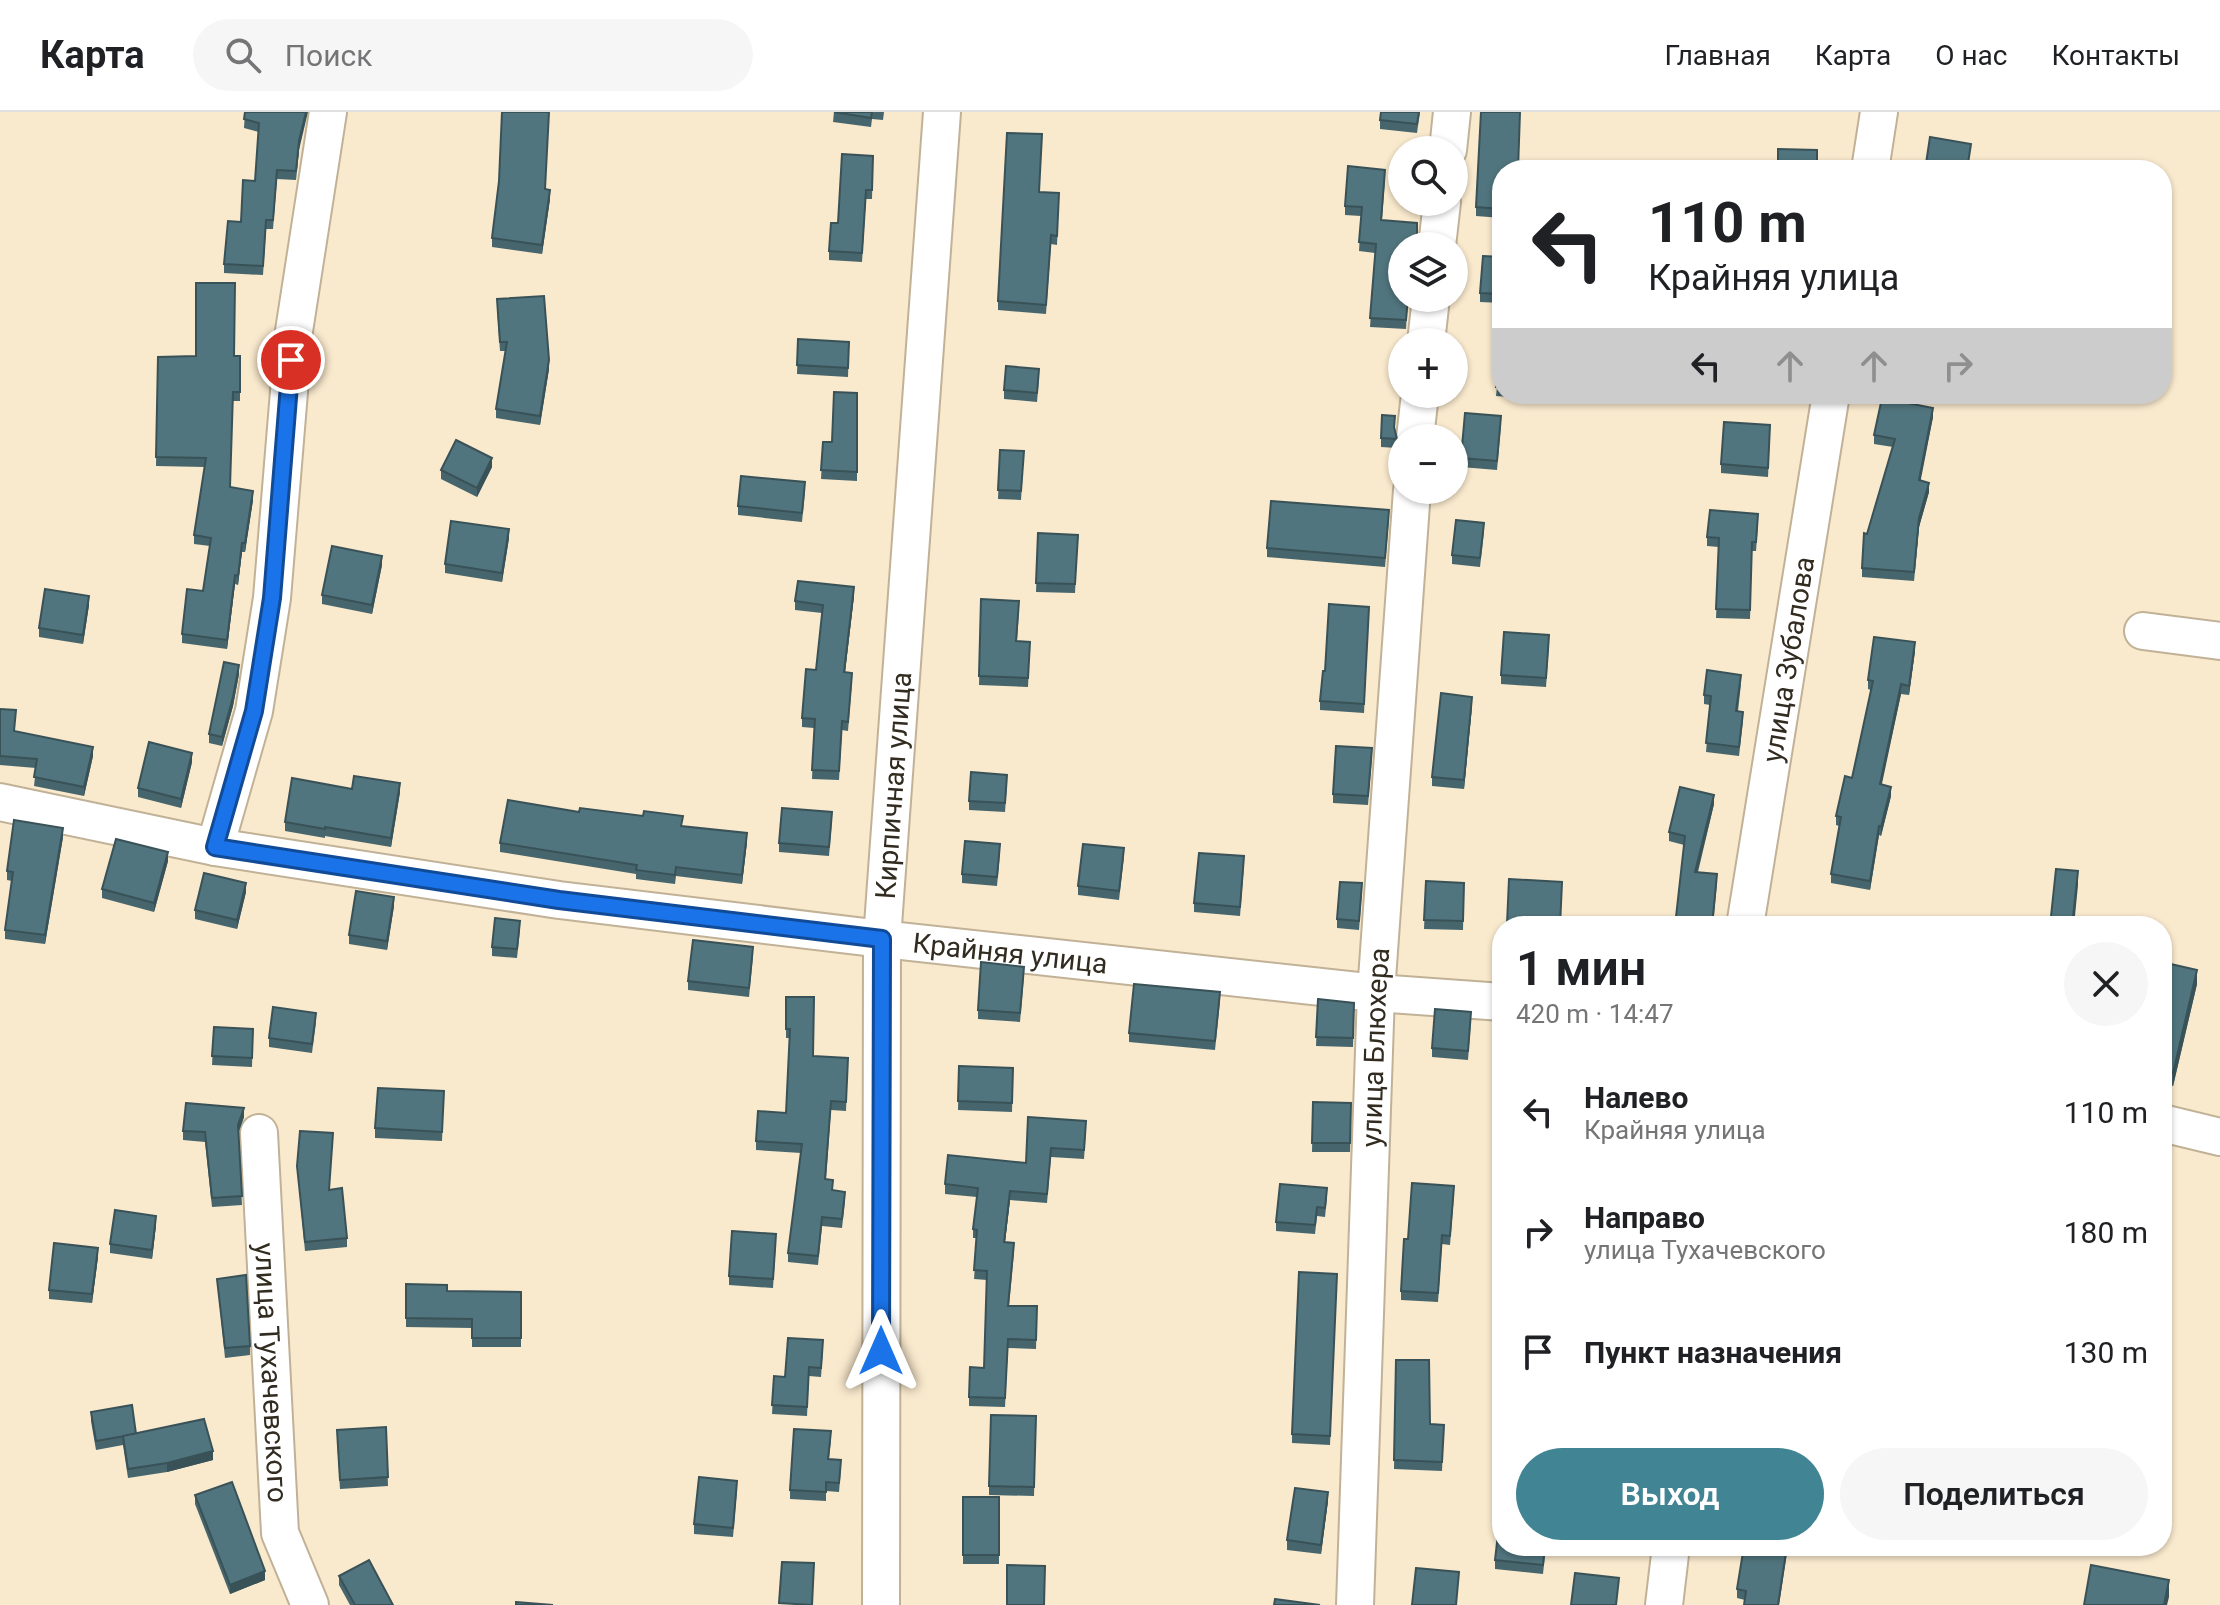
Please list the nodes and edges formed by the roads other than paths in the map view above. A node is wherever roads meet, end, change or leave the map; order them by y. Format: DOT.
graph roads {
  1 [pos="328,112"];
  2 [pos="942,112"];
  3 [pos="1452,112"];
  4 [pos="1879,112"];
  5 [pos="1449,136"];
  6 [pos="1872,160"];
  7 [pos="1829,404"];
  8 [pos="1411,504"];
  9 [pos="2143,631"];
  10 [pos="2220,641"];
  11 [pos="0,802"];
  12 [pos="215,847"];
  13 [pos="1747,916"];
  14 [pos="882,939"];
  15 [pos="1376,993"];
  16 [pos="1492,1001"];
  17 [pos="2172,1125"];
  18 [pos="259,1133"];
  19 [pos="2220,1137"];
  20 [pos="1670,1556"];
  21 [pos="310,1605"];
  22 [pos="881,1605"];
  23 [pos="1355,1605"];
  24 [pos="1664,1605"];
  1 -- 12 [label="street"];
  2 -- 14 [label="street, Кирпичная улица"];
  3 -- 5 [label="street"];
  4 -- 6 [label="street"];
  7 -- 13 [label="street, улица Зубалова"];
  8 -- 15 [label="street, улица Блюхера"];
  9 -- 10 [label="street"];
  11 -- 12 [label="street, Крайняя улица"];
  12 -- 14 [label="street, Крайняя улица"];
  14 -- 15 [label="street, Крайняя улица"];
  14 -- 22 [label="street, Кирпичная улица"];
  15 -- 16 [label="street, Крайняя улица"];
  15 -- 23 [label="street, улица Блюхера"];
  17 -- 19 [label="street"];
  18 -- 21 [label="street, улица Тухачевского"];
  20 -- 24 [label="street"];
}
